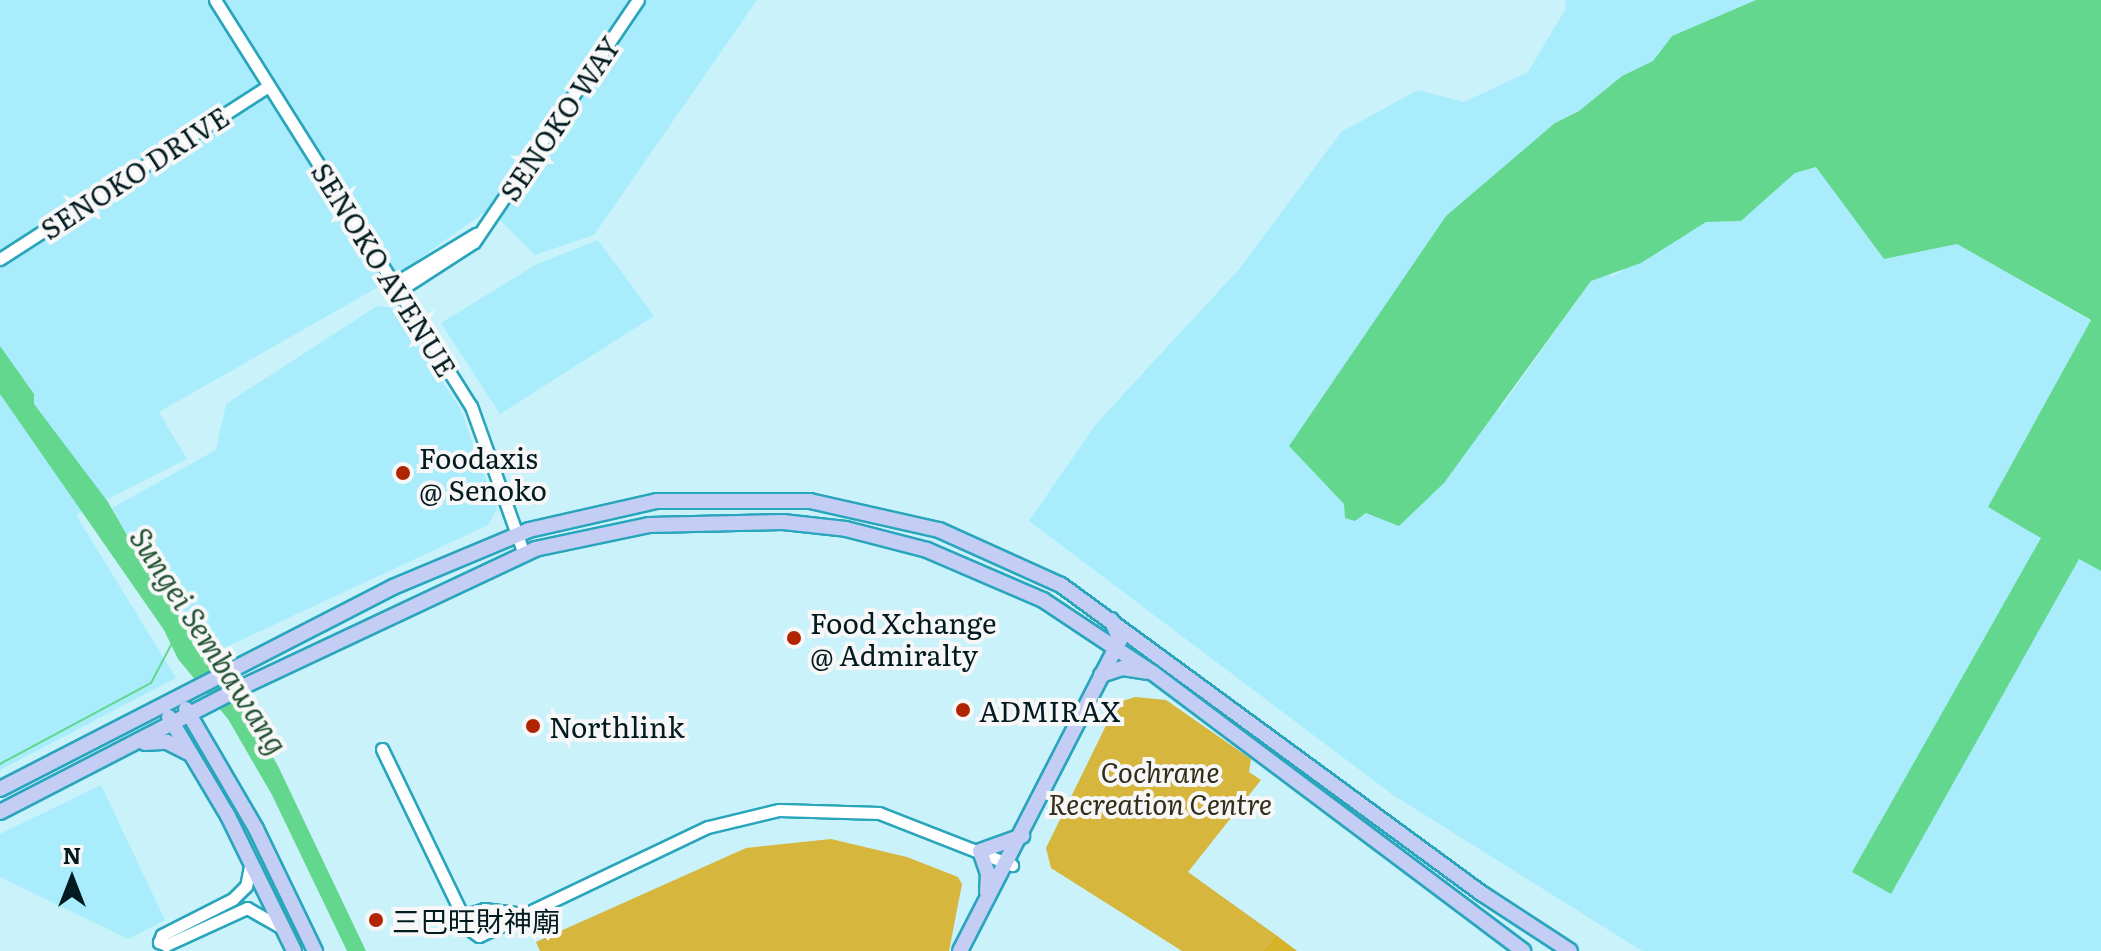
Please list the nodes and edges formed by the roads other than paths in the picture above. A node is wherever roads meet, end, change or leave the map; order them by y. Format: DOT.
graph roads {
  1 [pos="215,0"];
  2 [pos="638,0"];
  3 [pos="268,86"];
  4 [pos="0,259"];
  5 [pos="398,286"];
  6 [pos="517,534"];
  7 [pos="524,554"];
  8 [pos="1109,616"];
  9 [pos="1116,648"];
  10 [pos="1153,673"];
  11 [pos="1101,675"];
  12 [pos="180,698"];
  13 [pos="163,707"];
  14 [pos="196,712"];
  15 [pos="173,725"];
  16 [pos="133,746"];
  17 [pos="382,749"];
  18 [pos="190,754"];
  19 [pos="0,789"];
  20 [pos="0,812"];
  21 [pos="1022,836"];
  22 [pos="980,851"];
  23 [pos="252,860"];
  24 [pos="1010,860"];
  25 [pos="986,897"];
  26 [pos="529,914"];
  27 [pos="463,916"];
  28 [pos="286,931"];
  29 [pos="294,951"];
  30 [pos="315,951"];
  31 [pos="960,951"];
  32 [pos="970,951"];
  33 [pos="1523,951"];
  34 [pos="1570,951"];
  1 -- 3 [label="street, SENOKO AVENUE"];
  2 -- 5 [label="street, SENOKO WAY"];
  3 -- 4 [label="street, SENOKO DRIVE"];
  3 -- 5 [label="street, SENOKO AVENUE"];
  5 -- 6 [label="street, SENOKO AVENUE"];
  6 -- 7 [label="street, SENOKO AVENUE"];
  6 -- 8 [label="main road"];
  6 -- 12 [label="main road"];
  7 -- 9 [label="main road"];
  7 -- 14 [label="main road"];
  8 -- 9 [label="main road"];
  8 -- 34 [label="main road"];
  9 -- 10 [label="main road"];
  9 -- 11 [label="main road"];
  10 -- 11 [label="main road"];
  10 -- 33 [label="main road"];
  11 -- 21 [label="main road"];
  12 -- 13 [label="main road"];
  12 -- 14 [label="main road"];
  13 -- 15 [label="main road"];
  13 -- 19 [label="main road"];
  14 -- 15 [label="main road"];
  14 -- 30 [label="main road"];
  15 -- 16 [label="main road"];
  15 -- 18 [label="main road"];
  16 -- 18 [label="main road"];
  16 -- 20 [label="main road"];
  17 -- 27 [label="street"];
  18 -- 23 [label="main road"];
  21 -- 22 [label="main road"];
  21 -- 24 [label="main road"];
  22 -- 24 [label="street"];
  22 -- 25 [label="main road"];
  22 -- 26 [label="street"];
  23 -- 28 [label="main road"];
  23 -- 28 [label="street"];
  24 -- 25 [label="main road"];
  24 -- 32 [label="main road"];
  25 -- 31 [label="main road"];
  26 -- 27 [label="street"];
  26 -- 27 [label="street"];
  28 -- 29 [label="main road"];
}
